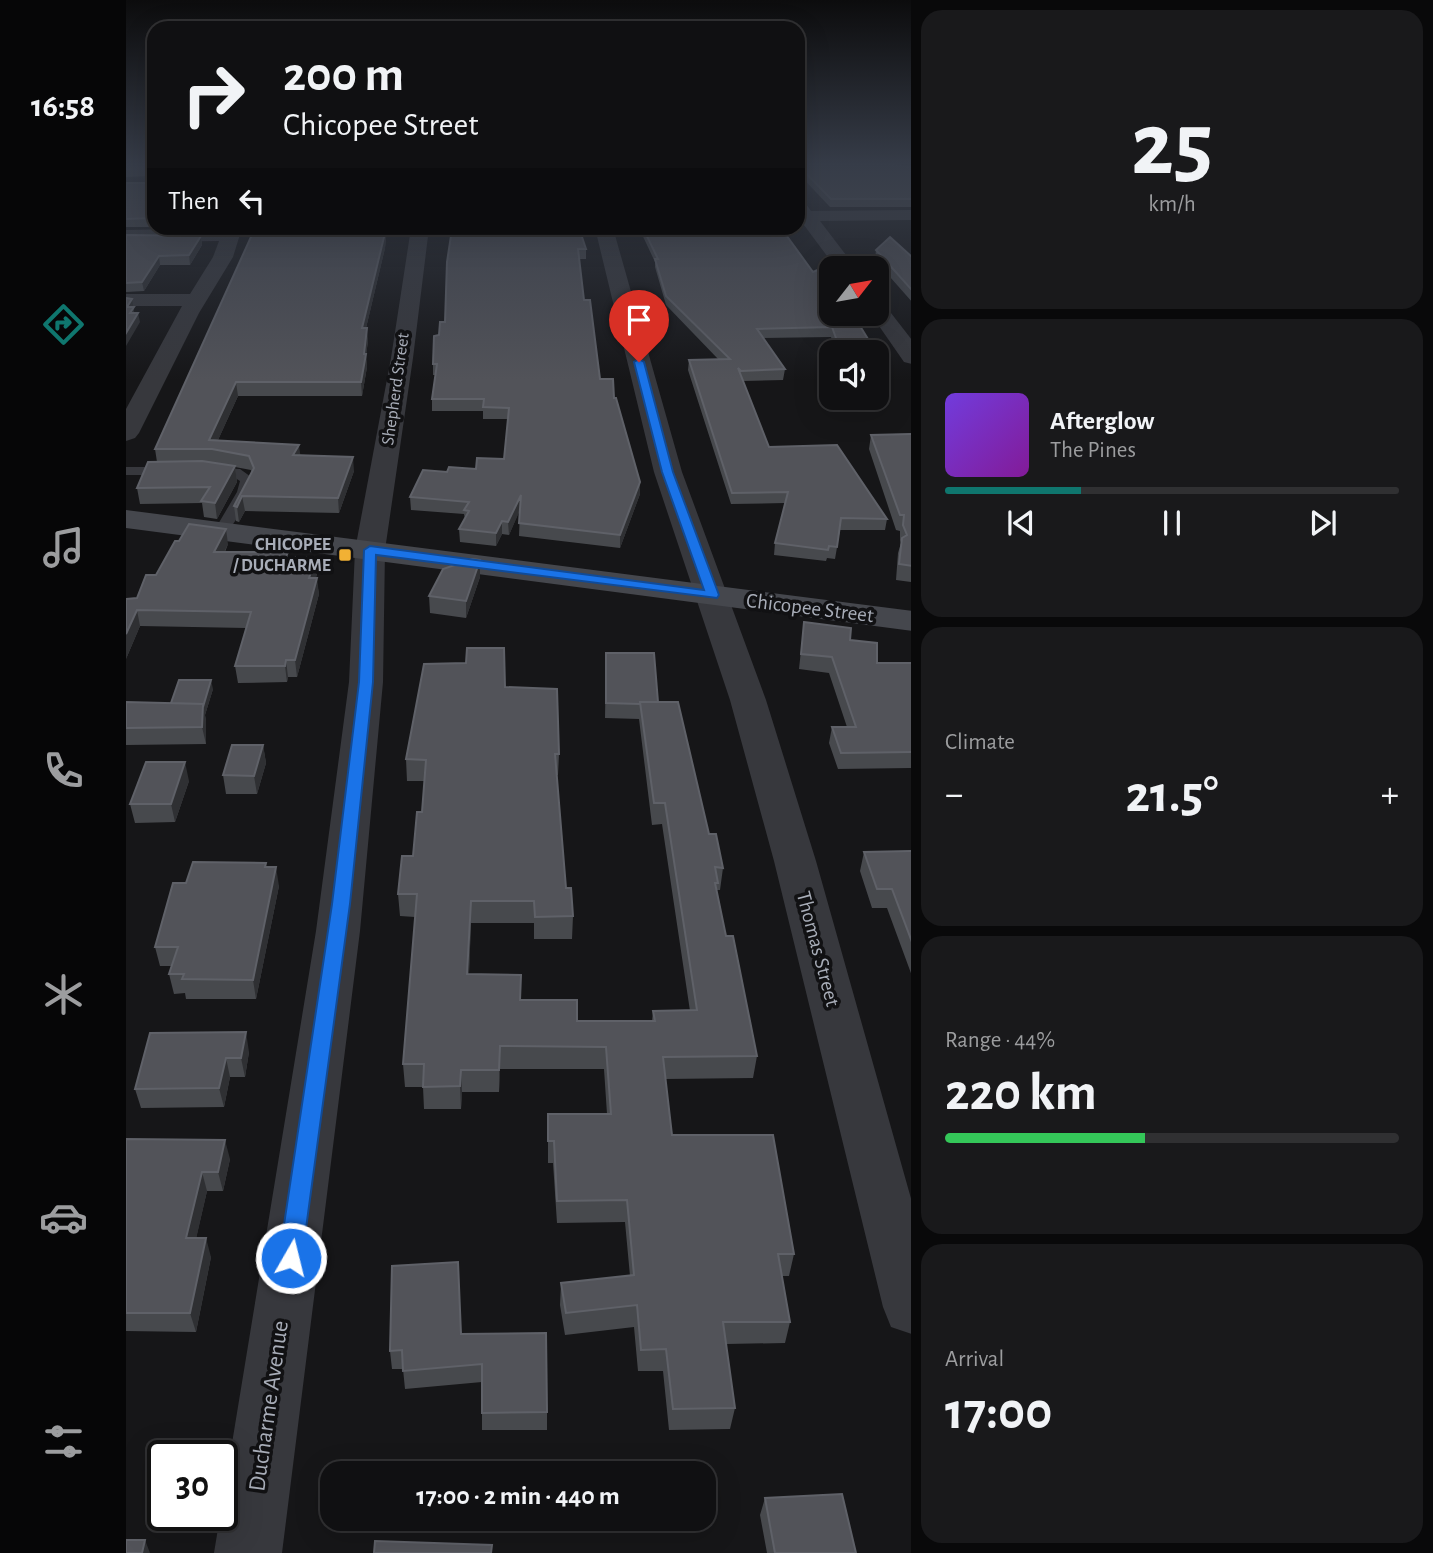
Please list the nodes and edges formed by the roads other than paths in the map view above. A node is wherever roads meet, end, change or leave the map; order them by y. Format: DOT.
graph roads {
  1 [pos="229,235"];
  2 [pos="419,235"];
  3 [pos="606,235"];
  4 [pos="821,235"];
  5 [pos="837,256"];
  6 [pos="126,300"];
  7 [pos="197,300"];
  8 [pos="889,324"];
  9 [pos="911,355"];
  10 [pos="155,376"];
  11 [pos="126,377"];
  12 [pos="126,433"];
  13 [pos="126,471"];
  14 [pos="126,519"];
  15 [pos="222,531"];
  16 [pos="370,550"];
  17 [pos="713,595"];
  18 [pos="911,621"];
  19 [pos="911,1303"];
  20 [pos="248,1553"];
  1 -- 7 [label="street"];
  2 -- 16 [label="street, Shepherd Street"];
  3 -- 17 [label="street, Thomas Street"];
  4 -- 5 [label="street"];
  6 -- 7 [label="street"];
  7 -- 10 [label="street"];
  8 -- 9 [label="street"];
  10 -- 11 [label="street"];
  10 -- 12 [label="street"];
  13 -- 15 [label="lane"];
  14 -- 15 [label="main road, Chicopee Street"];
  15 -- 16 [label="main road, Chicopee Street"];
  16 -- 17 [label="main road, Chicopee Street"];
  16 -- 20 [label="street, Ducharme Avenue"];
  17 -- 18 [label="main road, Chicopee Street"];
  17 -- 19 [label="street, Thomas Street"];
}
